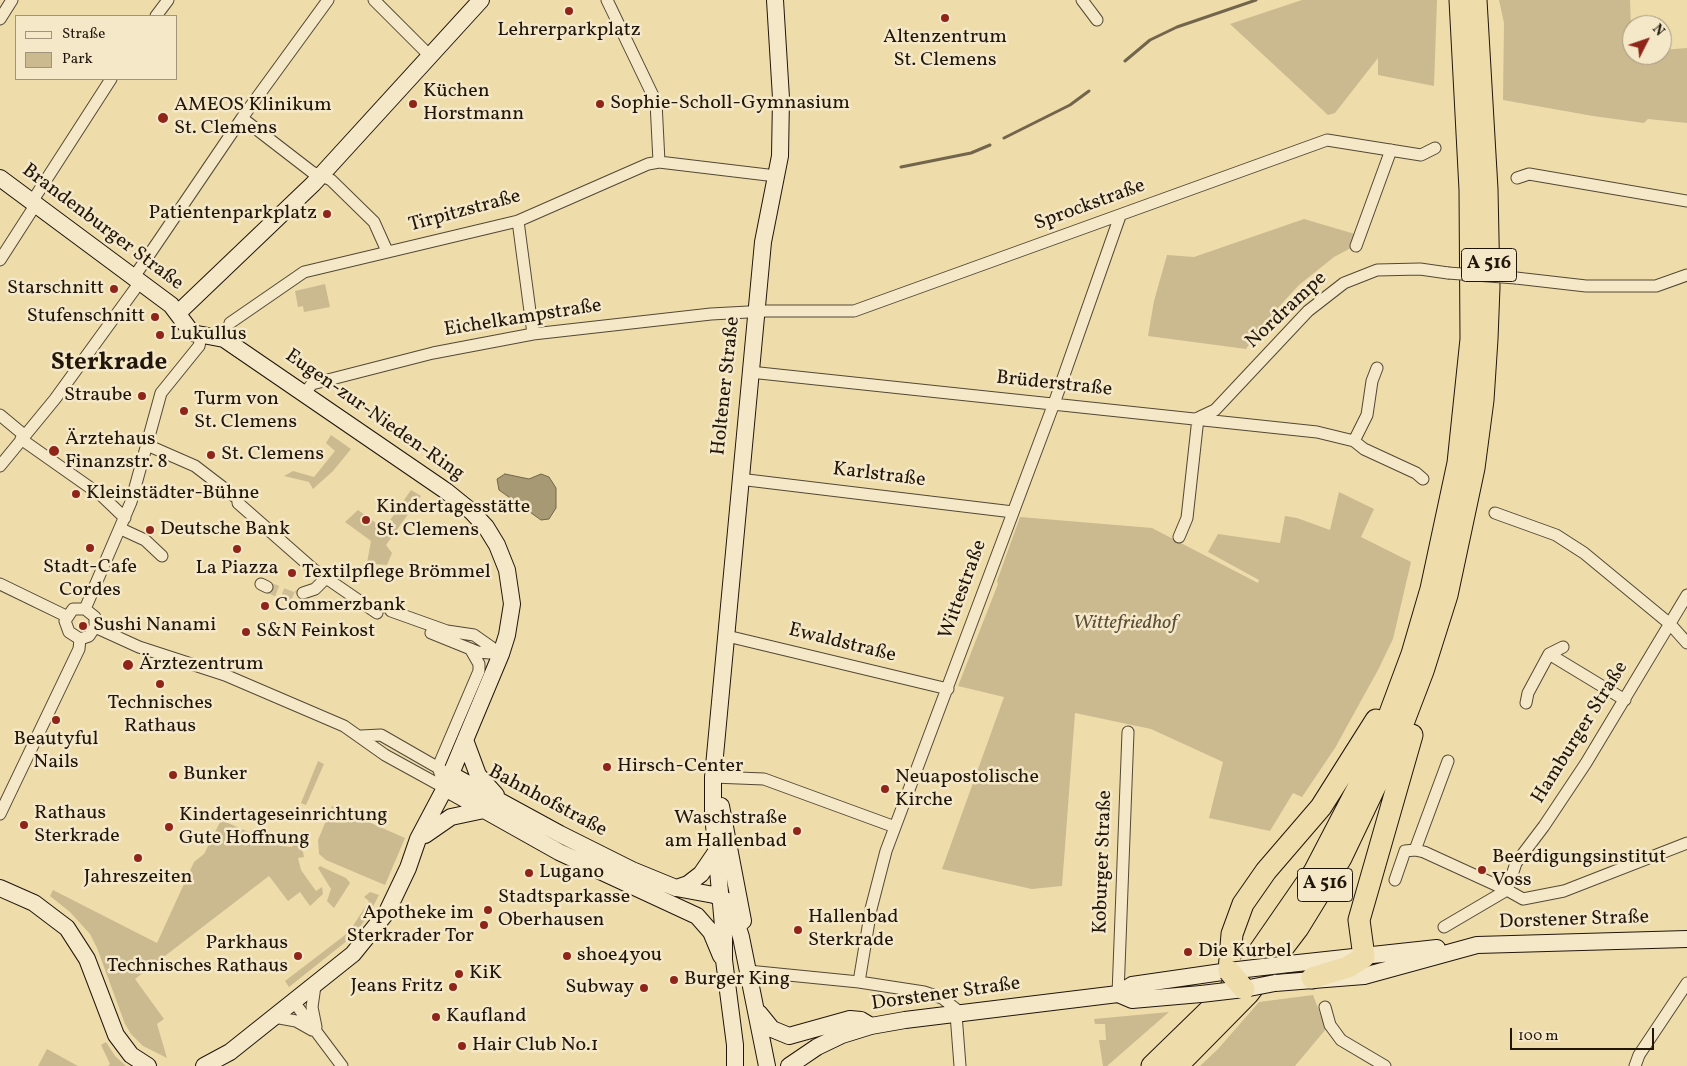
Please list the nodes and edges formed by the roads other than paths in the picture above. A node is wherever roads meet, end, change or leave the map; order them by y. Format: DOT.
graph roads {
  1 [pos="12,0"];
  2 [pos="168,0"];
  3 [pos="328,0"];
  4 [pos="374,0"];
  5 [pos="481,0"];
  6 [pos="606,0"];
  7 [pos="774,0"];
  8 [pos="1082,0"];
  9 [pos="1460,0"];
  10 [pos="1476,0"];
  11 [pos="157,15"];
  12 [pos="0,19"];
  13 [pos="1097,20"];
  14 [pos="431,57"];
  15 [pos="109,80"];
  16 [pos="242,118"];
  17 [pos="1435,148"];
  18 [pos="1391,150"];
  19 [pos="659,162"];
  20 [pos="322,175"];
  21 [pos="776,176"];
  22 [pos="0,178"];
  23 [pos="1517,178"];
  24 [pos="1687,201"];
  25 [pos="36,204"];
  26 [pos="1120,216"];
  27 [pos="518,221"];
  28 [pos="1356,246"];
  29 [pos="387,251"];
  30 [pos="0,260"];
  31 [pos="1687,275"];
  32 [pos="137,280"];
  33 [pos="178,313"];
  34 [pos="756,313"];
  35 [pos="230,323"];
  36 [pos="533,334"];
  37 [pos="201,337"];
  38 [pos="1377,368"];
  39 [pos="750,372"];
  40 [pos="304,394"];
  41 [pos="1053,404"];
  42 [pos="0,415"];
  43 [pos="1198,418"];
  44 [pos="23,437"];
  45 [pos="1354,441"];
  46 [pos="147,445"];
  47 [pos="0,466"];
  48 [pos="739,479"];
  49 [pos="1423,479"];
  50 [pos="1013,512"];
  51 [pos="1495,513"];
  52 [pos="125,518"];
  53 [pos="121,529"];
  54 [pos="1179,537"];
  55 [pos="162,556"];
  56 [pos="326,578"];
  57 [pos="0,584"];
  58 [pos="303,593"];
  59 [pos="1687,595"];
  60 [pos="85,609"];
  61 [pos="378,610"];
  62 [pos="66,616"];
  63 [pos="1670,624"];
  64 [pos="95,627"];
  65 [pos="727,636"];
  66 [pos="80,638"];
  67 [pos="1687,643"];
  68 [pos="1563,647"];
  69 [pos="473,653"];
  70 [pos="501,654"];
  71 [pos="1549,654"];
  72 [pos="1415,668"];
  73 [pos="948,689"];
  74 [pos="1625,700"];
  75 [pos="1526,703"];
  76 [pos="1128,732"];
  77 [pos="361,736"];
  78 [pos="465,740"];
  79 [pos="1448,761"];
  80 [pos="444,776"];
  81 [pos="713,777"];
  82 [pos="503,802"];
  83 [pos="484,810"];
  84 [pos="0,814"];
  85 [pos="895,827"];
  86 [pos="418,839"];
  87 [pos="1687,843"];
  88 [pos="1415,850"];
  89 [pos="716,852"];
  90 [pos="1395,880"];
  91 [pos="736,883"];
  92 [pos="0,888"];
  93 [pos="676,888"];
  94 [pos="1507,890"];
  95 [pos="722,901"];
  96 [pos="697,916"];
  97 [pos="1444,927"];
  98 [pos="1687,939"];
  99 [pos="1462,947"];
  100 [pos="744,952"];
  101 [pos="1364,957"];
  102 [pos="724,960"];
  103 [pos="1229,971"];
  104 [pos="748,972"];
  105 [pos="1312,978"];
  106 [pos="859,982"];
  107 [pos="1687,983"];
  108 [pos="315,986"];
  109 [pos="1244,989"];
  110 [pos="1118,994"];
  111 [pos="294,1002"];
  112 [pos="1325,1007"];
  113 [pos="757,1011"];
  114 [pos="958,1013"];
  115 [pos="274,1018"];
  116 [pos="871,1026"];
  117 [pos="317,1034"];
  118 [pos="735,1045"];
  119 [pos="148,1066"];
  120 [pos="204,1066"];
  121 [pos="342,1066"];
  122 [pos="735,1066"];
  123 [pos="747,1066"];
  124 [pos="767,1066"];
  125 [pos="789,1066"];
  126 [pos="960,1066"];
  127 [pos="1152,1066"];
  128 [pos="1177,1066"];
  129 [pos="1385,1066"];
  130 [pos="1635,1066"];
  1 -- 12 [label="street"];
  2 -- 11 [label="street"];
  3 -- 16 [label="street"];
  4 -- 14 [label="street"];
  5 -- 14 [label="main road"];
  6 -- 19 [label="street"];
  7 -- 21 [label="main road, Holtener Straße"];
  8 -- 13 [label="street"];
  9 -- 72 [label="highway, A 516"];
  10 -- 72 [label="highway, A 516"];
  14 -- 20 [label="main road"];
  15 -- 25 [label="street"];
  16 -- 20 [label="street"];
  16 -- 32 [label="street"];
  17 -- 18 [label="street, Sprockstraße"];
  18 -- 26 [label="street, Sprockstraße"];
  18 -- 28 [label="street"];
  19 -- 21 [label="street, Tirpitzstraße"];
  19 -- 27 [label="street, Tirpitzstraße"];
  20 -- 29 [label="street"];
  20 -- 33 [label="main road"];
  21 -- 34 [label="main road, Holtener Straße"];
  22 -- 25 [label="main road, Brandenburger Straße"];
  23 -- 24 [label="street"];
  25 -- 30 [label="street"];
  25 -- 32 [label="main road, Brandenburger Straße"];
  26 -- 34 [label="street, Sprockstraße"];
  26 -- 41 [label="street, Wittestraße"];
  27 -- 29 [label="street, Tirpitzstraße"];
  27 -- 36 [label="street"];
  29 -- 35 [label="street, Tirpitzstraße"];
  31 -- 43 [label="street, Nordrampe, bridge"];
  32 -- 33 [label="main road, Brandenburger Straße"];
  32 -- 44 [label="street"];
  33 -- 37 [label="main road"];
  34 -- 36 [label="street, Eichelkampstraße"];
  34 -- 39 [label="main road, Holtener Straße"];
  36 -- 40 [label="street, Eichelkampstraße"];
  37 -- 40 [label="main road, Eugen-zur-Nieden-Ring"];
  37 -- 46 [label="street"];
  38 -- 45 [label="street"];
  39 -- 41 [label="street, Brüderstraße"];
  39 -- 48 [label="main road, Holtener Straße"];
  40 -- 70 [label="main road, Eugen-zur-Nieden-Ring"];
  41 -- 43 [label="street, Brüderstraße"];
  41 -- 50 [label="street, Wittestraße"];
  42 -- 44 [label="street"];
  43 -- 45 [label="street, Brüderstraße"];
  43 -- 54 [label="street"];
  44 -- 47 [label="street"];
  44 -- 52 [label="street"];
  45 -- 49 [label="street, Brüderstraße"];
  46 -- 52 [label="street"];
  46 -- 56 [label="street"];
  48 -- 50 [label="street, Karlstraße"];
  48 -- 65 [label="main road, Holtener Straße"];
  50 -- 73 [label="street, Wittestraße"];
  51 -- 63 [label="street"];
  52 -- 53 [label="street"];
  53 -- 55 [label="street"];
  53 -- 60 [label="street"];
  56 -- 58 [label="street"];
  56 -- 61 [label="street"];
  57 -- 62 [label="street"];
  59 -- 63 [label="street, Hamburger Straße"];
  60 -- 62 [label="street"];
  60 -- 64 [label="street"];
  62 -- 66 [label="street"];
  63 -- 67 [label="street"];
  63 -- 74 [label="street, Hamburger Straße"];
  64 -- 66 [label="street"];
  64 -- 77 [label="street, Bahnhofstraße"];
  65 -- 73 [label="street, Ewaldstraße"];
  65 -- 81 [label="main road, Holtener Straße"];
  66 -- 84 [label="street"];
  68 -- 71 [label="street"];
  69 -- 70 [label="street"];
  69 -- 70 [label="street"];
  69 -- 80 [label="street, Eugen-zur-Nieden-Ring"];
  70 -- 78 [label="main road, Eugen-zur-Nieden-Ring"];
  71 -- 74 [label="street"];
  71 -- 75 [label="street"];
  72 -- 101 [label="highway"];
  72 -- 103 [label="highway"];
  72 -- 127 [label="highway, A 516"];
  72 -- 128 [label="highway, A 516"];
  73 -- 85 [label="street, Wittestraße"];
  74 -- 94 [label="street, Hamburger Straße"];
  76 -- 110 [label="street, Koburger Straße"];
  77 -- 80 [label="street, Bahnhofstraße"];
  77 -- 80 [label="street, Bahnhofstraße"];
  78 -- 80 [label="main road, Eugen-zur-Nieden-Ring"];
  78 -- 82 [label="main road"];
  79 -- 88 [label="street"];
  80 -- 82 [label="main road, Bahnhofstraße"];
  80 -- 83 [label="main road, Bahnhofstraße"];
  80 -- 86 [label="main road, Eugen-zur-Nieden-Ring"];
  81 -- 85 [label="street"];
  81 -- 89 [label="main road, Holtener Straße"];
  81 -- 91 [label="main road, Holtener Straße"];
  82 -- 93 [label="main road, Bahnhofstraße"];
  83 -- 86 [label="main road"];
  83 -- 96 [label="main road, Bahnhofstraße"];
  85 -- 106 [label="street, Wittestraße"];
  86 -- 108 [label="main road, Eugen-zur-Nieden-Ring"];
  87 -- 94 [label="street"];
  88 -- 90 [label="street"];
  88 -- 94 [label="street"];
  89 -- 93 [label="main road"];
  89 -- 95 [label="main road, Holtener Straße"];
  91 -- 95 [label="main road"];
  91 -- 100 [label="main road, Holtener Straße"];
  92 -- 119 [label="main road"];
  93 -- 95 [label="main road, Bahnhofstraße"];
  94 -- 97 [label="street"];
  95 -- 96 [label="main road"];
  95 -- 100 [label="main road, Holtener Straße"];
  95 -- 102 [label="main road, Holtener Straße"];
  96 -- 102 [label="main road, Bahnhofstraße"];
  98 -- 99 [label="main road, Dorstener Straße"];
  99 -- 101 [label="main road, Dorstener Straße"];
  99 -- 105 [label="main road, Dorstener Straße"];
  100 -- 104 [label="main road, Holtener Straße"];
  101 -- 103 [label="main road, Dorstener Straße, bridge"];
  101 -- 105 [label="highway"];
  102 -- 118 [label="main road, Holtener Straße"];
  103 -- 109 [label="highway, bridge"];
  103 -- 110 [label="main road, Dorstener Straße"];
  104 -- 106 [label="street"];
  104 -- 113 [label="main road, Holtener Straße"];
  105 -- 109 [label="main road, Dorstener Straße, bridge"];
  106 -- 114 [label="street"];
  107 -- 130 [label="street"];
  108 -- 111 [label="main road, Eugen-zur-Nieden-Ring"];
  108 -- 117 [label="street"];
  109 -- 110 [label="main road, Dorstener Straße, bridge"];
  110 -- 114 [label="main road, Dorstener Straße"];
  111 -- 115 [label="main road, Eugen-zur-Nieden-Ring"];
  111 -- 117 [label="street"];
  112 -- 129 [label="street"];
  113 -- 116 [label="main road"];
  113 -- 124 [label="main road, Holtener Straße"];
  114 -- 116 [label="main road, Dorstener Straße"];
  114 -- 126 [label="street"];
  115 -- 117 [label="street"];
  115 -- 120 [label="main road, Eugen-zur-Nieden-Ring"];
  116 -- 125 [label="main road, Dorstener Straße"];
  117 -- 121 [label="street"];
  118 -- 122 [label="main road, Holtener Straße"];
  118 -- 123 [label="main road"];
}
